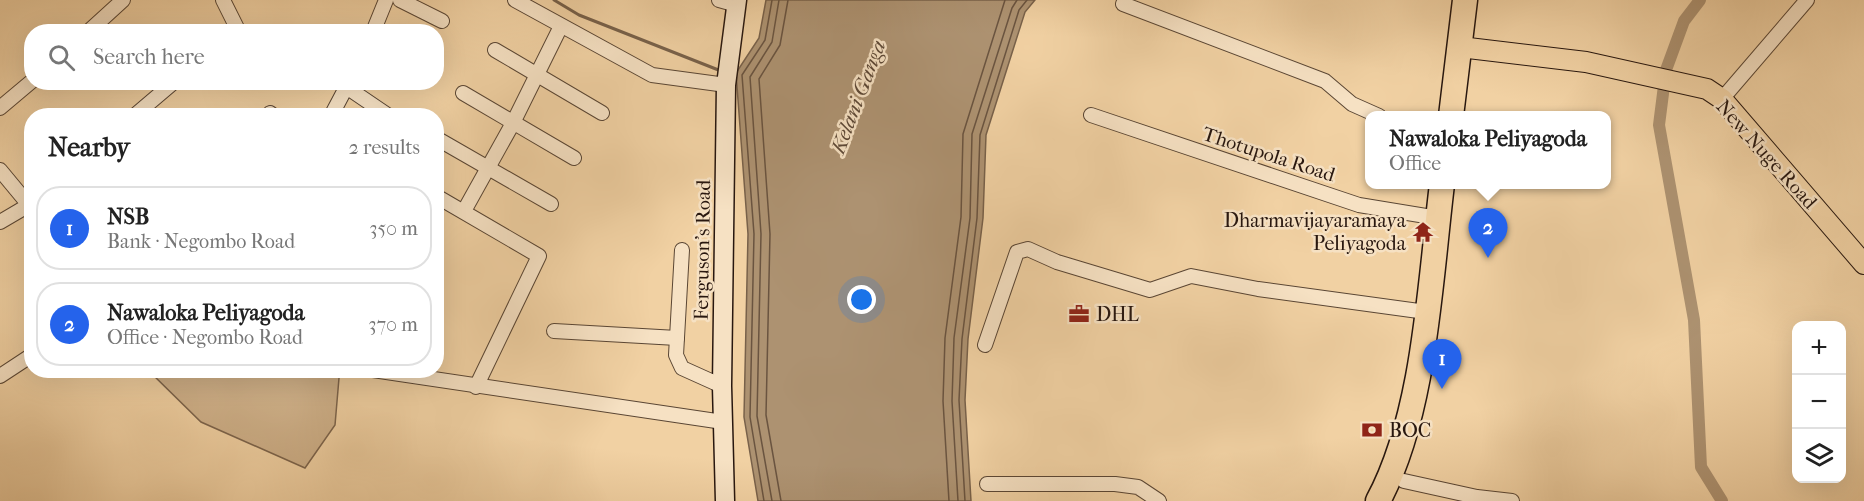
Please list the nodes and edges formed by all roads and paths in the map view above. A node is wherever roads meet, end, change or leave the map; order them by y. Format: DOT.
graph roads {
  1 [pos="123,0"];
  2 [pos="224,0"];
  3 [pos="386,0"];
  4 [pos="400,0"];
  5 [pos="515,0"];
  6 [pos="719,0"];
  7 [pos="1465,0"];
  8 [pos="1479,0"];
  9 [pos="1808,0"];
  10 [pos="737,2"];
  11 [pos="1123,4"];
  12 [pos="442,21"];
  13 [pos="97,24"];
  14 [pos="234,24"];
  15 [pos="376,24"];
  16 [pos="561,26"];
  17 [pos="1466,47"];
  18 [pos="495,50"];
  19 [pos="538,74"];
  20 [pos="726,85"];
  21 [pos="24,88"];
  22 [pos="165,90"];
  23 [pos="342,90"];
  24 [pos="352,90"];
  25 [pos="463,93"];
  26 [pos="1722,99"];
  27 [pos="0,108"];
  28 [pos="143,108"];
  29 [pos="334,108"];
  30 [pos="378,108"];
  31 [pos="1368,111"];
  32 [pos="1452,111"];
  33 [pos="1465,111"];
  34 [pos="602,113"];
  35 [pos="1091,115"];
  36 [pos="513,123"];
  37 [pos="444,144"];
  38 [pos="574,159"];
  39 [pos="488,167"];
  40 [pos="0,170"];
  41 [pos="1441,189"];
  42 [pos="1456,189"];
  43 [pos="24,197"];
  44 [pos="444,200"];
  45 [pos="551,204"];
  46 [pos="24,208"];
  47 [pos="464,211"];
  48 [pos="1438,218"];
  49 [pos="0,222"];
  50 [pos="682,250"];
  51 [pos="1864,264"];
  52 [pos="1426,312"];
  53 [pos="554,331"];
  54 [pos="677,338"];
  55 [pos="985,345"];
  56 [pos="24,360"];
  57 [pos="0,375"];
  58 [pos="421,378"];
  59 [pos="723,386"];
  60 [pos="476,387"];
  61 [pos="723,422"];
  62 [pos="987,484"];
  63 [pos="1401,491"];
  64 [pos="725,501"];
  65 [pos="1159,501"];
  66 [pos="1378,501"];
  67 [pos="1512,501"];
  1 -- 13 [label="street"];
  2 -- 14 [label="street"];
  3 -- 15 [label="street"];
  4 -- 12 [label="street"];
  5 -- 16 [label="street"];
  6 -- 10 [label="street"];
  7 -- 17 [label="highway"];
  8 -- 17 [label="highway"];
  9 -- 26 [label="street"];
  10 -- 20 [label="street, Ferguson's Road"];
  11 -- 31 [label="street"];
  16 -- 19 [label="street"];
  16 -- 20 [label="street"];
  17 -- 26 [label="main road, New Nuge Road"];
  17 -- 32 [label="highway"];
  17 -- 33 [label="highway"];
  18 -- 19 [label="street"];
  19 -- 34 [label="street"];
  19 -- 36 [label="street"];
  20 -- 59 [label="street, Ferguson's Road"];
  21 -- 27 [label="street"];
  22 -- 28 [label="street"];
  23 -- 29 [label="street"];
  24 -- 30 [label="street"];
  25 -- 36 [label="street"];
  26 -- 51 [label="main road, New Nuge Road"];
  35 -- 48 [label="street, Thotupola Road"];
  36 -- 38 [label="street"];
  36 -- 39 [label="street"];
  37 -- 39 [label="street"];
  39 -- 45 [label="street"];
  39 -- 47 [label="street"];
  40 -- 43 [label="street"];
  41 -- 48 [label="highway"];
  42 -- 63 [label="highway"];
  44 -- 47 [label="street"];
  46 -- 49 [label="street"];
  47 -- 60 [label="street"];
  48 -- 52 [label="highway"];
  50 -- 54 [label="street"];
  52 -- 55 [label="street"];
  52 -- 66 [label="highway"];
  53 -- 54 [label="street"];
  54 -- 59 [label="street"];
  56 -- 57 [label="street"];
  58 -- 60 [label="street"];
  59 -- 61 [label="street, Ferguson's Road"];
  60 -- 61 [label="street"];
  61 -- 64 [label="street, Ferguson's Road"];
  62 -- 65 [label="street"];
  63 -- 67 [label="street"];
}
